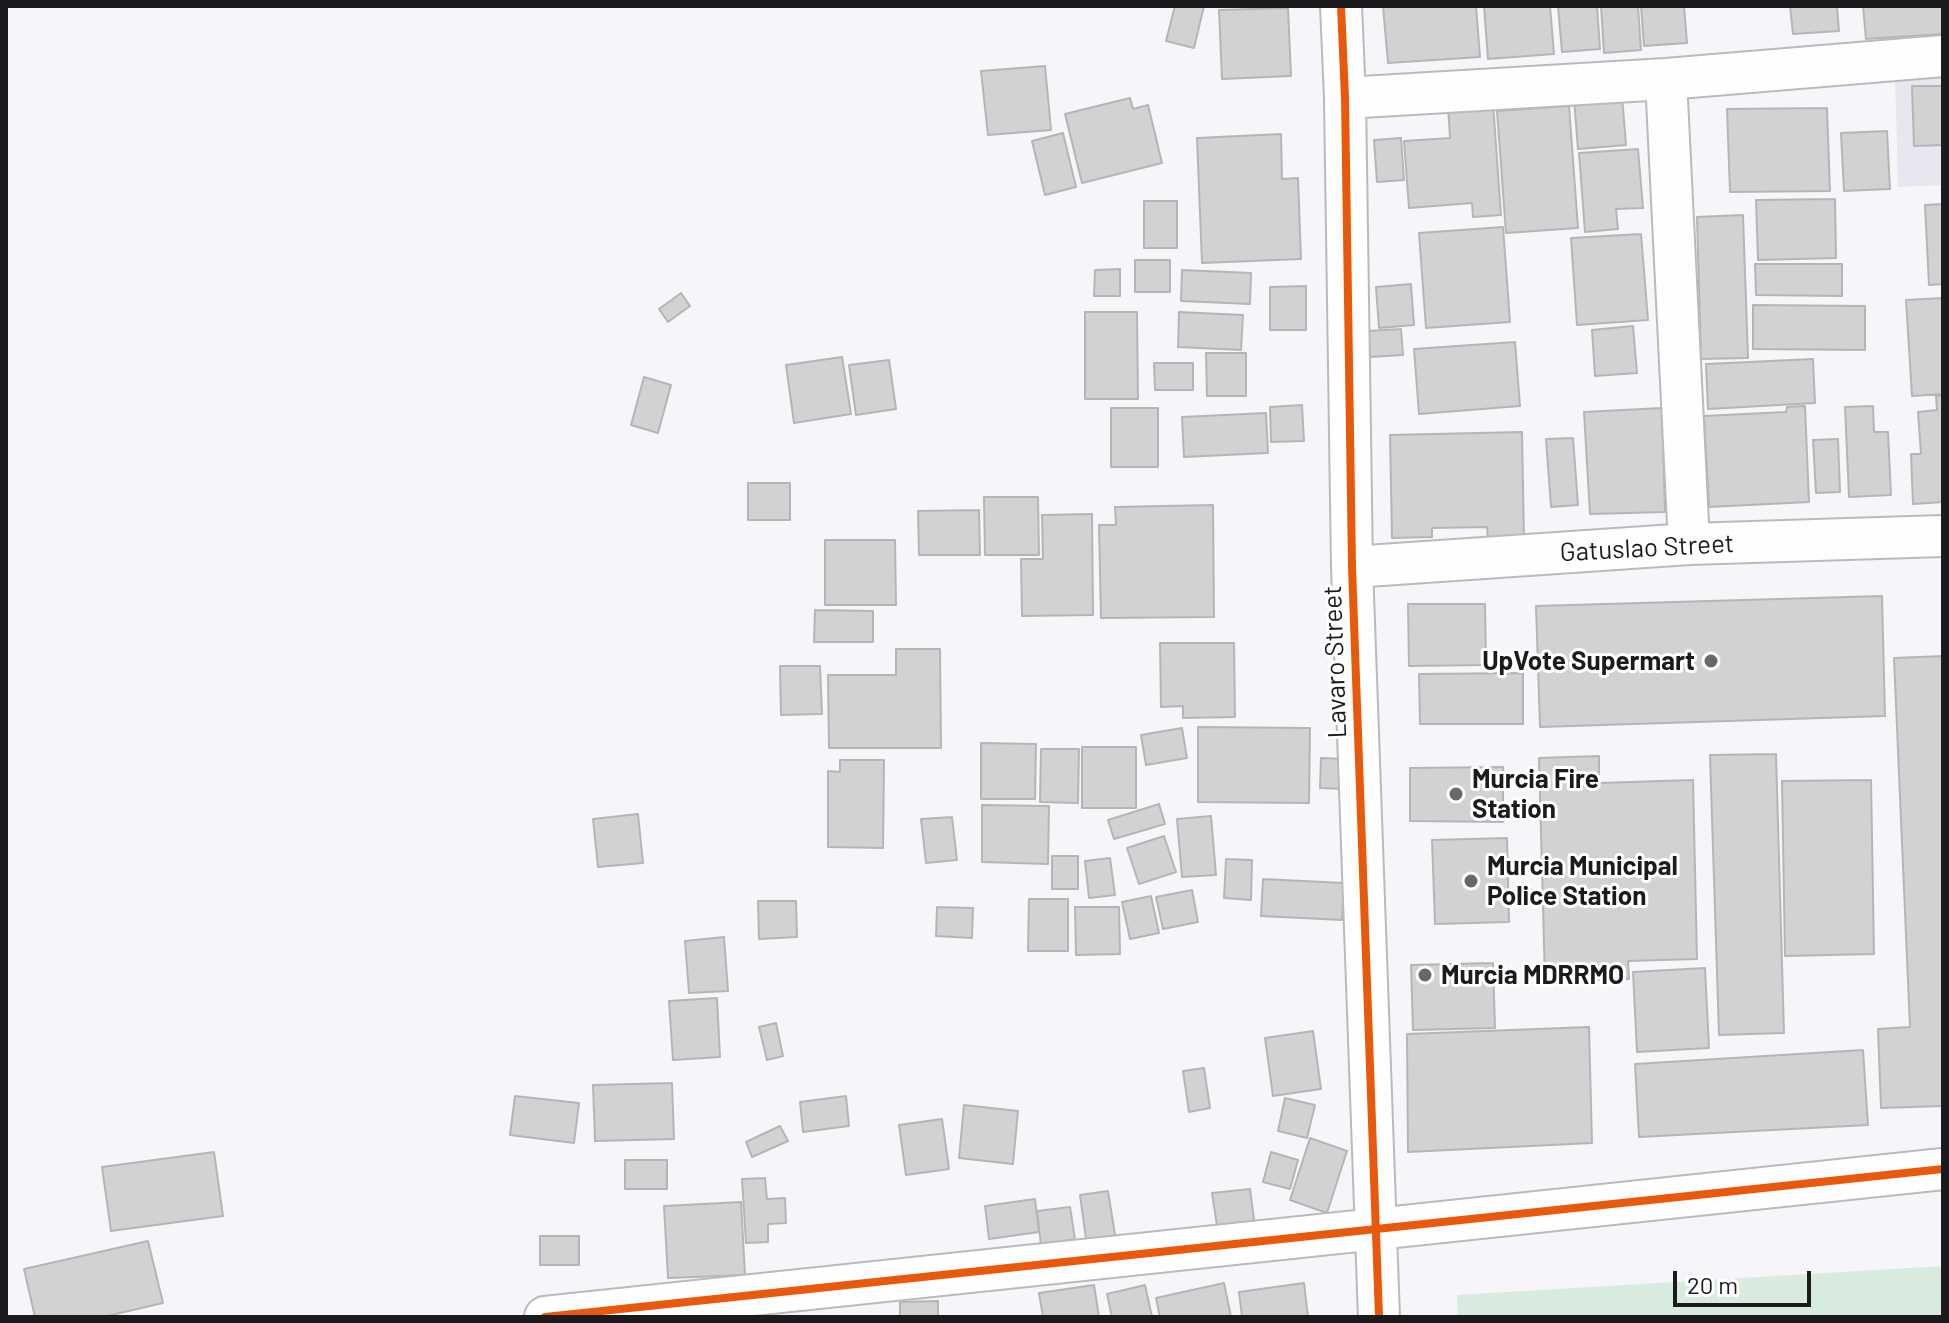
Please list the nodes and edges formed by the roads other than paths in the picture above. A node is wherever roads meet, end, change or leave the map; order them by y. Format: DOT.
graph roads {
  1 [pos="1341,6"];
  2 [pos="1943,56"];
  3 [pos="1666,79"];
  4 [pos="1345,98"];
  5 [pos="1943,536"];
  6 [pos="1689,544"];
  7 [pos="1352,567"];
  8 [pos="1943,1169"];
  9 [pos="1376,1228"];
  10 [pos="545,1317"];
  11 [pos="1379,1317"];
  1 -- 4 [label="street, Lavaro Street"];
  2 -- 3 [label="street"];
  3 -- 4 [label="street"];
  3 -- 6 [label="street"];
  4 -- 7 [label="street, Lavaro Street"];
  5 -- 6 [label="street, Gatuslao Street"];
  6 -- 7 [label="street, Gatuslao Street"];
  7 -- 9 [label="street, Lavaro Street"];
  8 -- 9 [label="street"];
  9 -- 10 [label="street"];
  9 -- 11 [label="street, Lavaro Street"];
}
